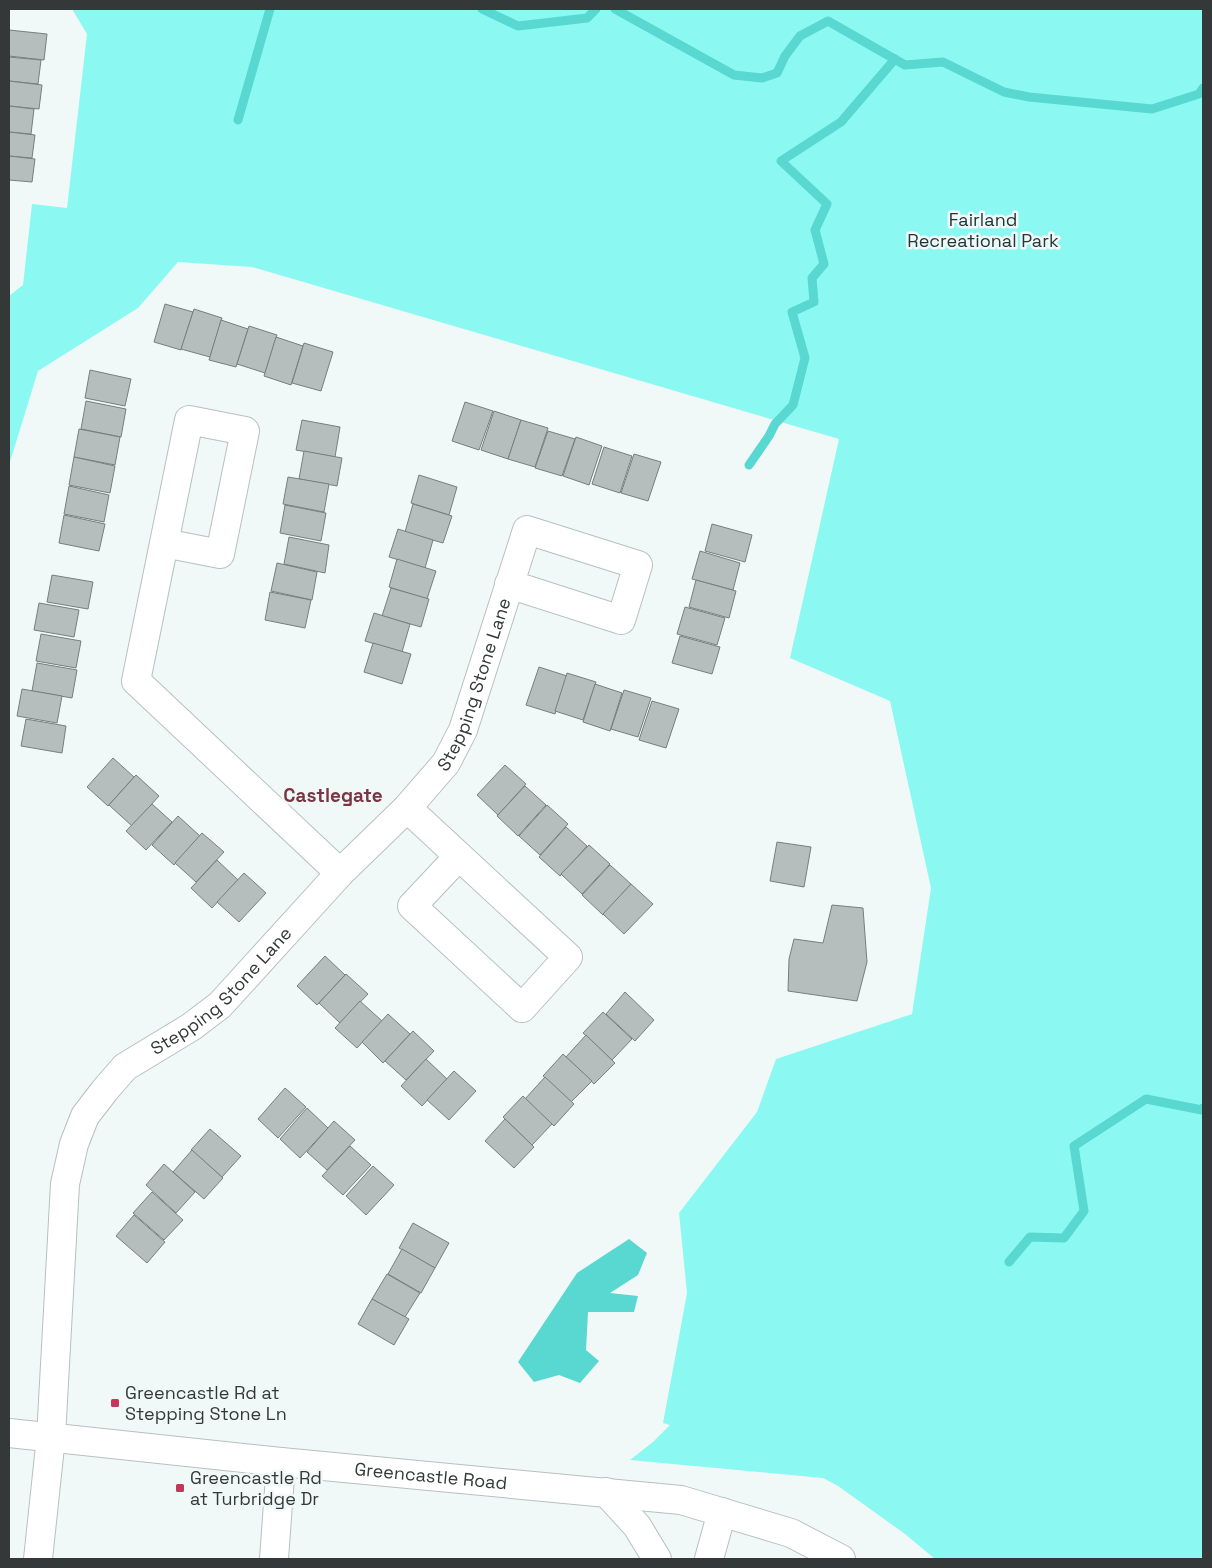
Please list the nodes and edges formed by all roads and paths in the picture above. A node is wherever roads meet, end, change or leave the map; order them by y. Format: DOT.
graph roads {
  1 [pos="164,543"];
  2 [pos="509,584"];
  3 [pos="407,808"];
  4 [pos="459,856"];
  5 [pos="340,873"];
  6 [pos="9,1434"];
  7 [pos="51,1437"];
  8 [pos="281,1462"];
  9 [pos="606,1492"];
  10 [pos="722,1512"];
  11 [pos="38,1559"];
  12 [pos="274,1559"];
  13 [pos="657,1559"];
  14 [pos="709,1559"];
  15 [pos="841,1559"];
  1 -- 1 [label="street"];
  1 -- 5 [label="street"];
  2 -- 2 [label="street, Stepping Stone Lane"];
  2 -- 3 [label="street, Stepping Stone Lane"];
  3 -- 4 [label="street"];
  3 -- 5 [label="street, Stepping Stone Lane"];
  4 -- 4 [label="street"];
  5 -- 7 [label="street, Stepping Stone Lane"];
  6 -- 7 [label="street, Greencastle Road"];
  7 -- 8 [label="street, Greencastle Road"];
  7 -- 11 [label="street, Stepping Stone Lane"];
  8 -- 9 [label="street, Greencastle Road"];
  8 -- 12 [label="street"];
  9 -- 10 [label="street, Greencastle Road"];
  9 -- 13 [label="street"];
  10 -- 14 [label="street"];
  10 -- 15 [label="street, Greencastle Road"];
}
